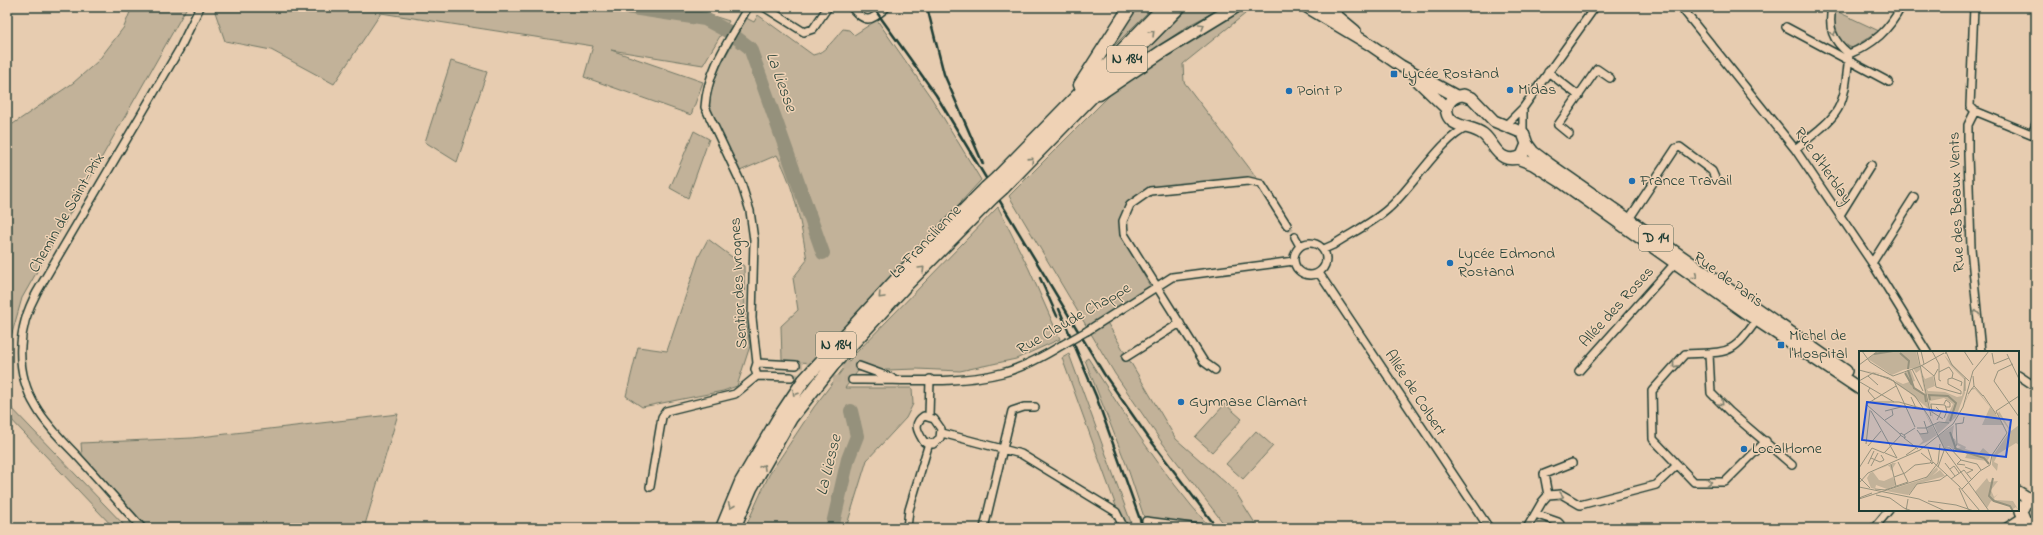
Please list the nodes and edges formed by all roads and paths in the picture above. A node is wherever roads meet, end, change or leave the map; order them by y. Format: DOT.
graph roads {
  1 [pos="200,7"];
  2 [pos="748,7"];
  3 [pos="764,7"];
  4 [pos="828,7"];
  5 [pos="851,7"];
  6 [pos="887,7"];
  7 [pos="1130,7"];
  8 [pos="1164,7"];
  9 [pos="1179,7"];
  10 [pos="1235,7"];
  11 [pos="1307,7"];
  12 [pos="1326,7"];
  13 [pos="1595,7"];
  14 [pos="1681,7"];
  15 [pos="1832,7"];
  16 [pos="1901,7"];
  17 [pos="1974,7"];
  18 [pos="1786,27"];
  19 [pos="1369,44"];
  20 [pos="1849,57"];
  21 [pos="1401,66"];
  22 [pos="1548,72"];
  23 [pos="1610,78"];
  24 [pos="1889,82"];
  25 [pos="1456,96"];
  26 [pos="1579,96"];
  27 [pos="1523,108"];
  28 [pos="1070,110"];
  29 [pos="1975,111"];
  30 [pos="1449,114"];
  31 [pos="2036,124"];
  32 [pos="1505,126"];
  33 [pos="1470,127"];
  34 [pos="1522,133"];
  35 [pos="1569,134"];
  36 [pos="2034,135"];
  37 [pos="1451,137"];
  38 [pos="1527,144"];
  39 [pos="1795,149"];
  40 [pos="1517,158"];
  41 [pos="1871,164"];
  42 [pos="1715,178"];
  43 [pos="989,193"];
  44 [pos="1914,197"];
  45 [pos="1840,215"];
  46 [pos="1629,220"];
  47 [pos="1287,225"];
  48 [pos="1294,237"];
  49 [pos="1300,246"];
  50 [pos="1324,249"];
  51 [pos="1294,261"];
  52 [pos="1676,262"];
  53 [pos="1872,263"];
  54 [pos="1319,273"];
  55 [pos="1158,286"];
  56 [pos="1760,317"];
  57 [pos="1180,323"];
  58 [pos="1926,351"];
  59 [pos="1982,351"];
  60 [pos="1709,354"];
  61 [pos="1126,357"];
  62 [pos="757,363"];
  63 [pos="796,365"];
  64 [pos="859,366"];
  65 [pos="1215,370"];
  66 [pos="1579,371"];
  67 [pos="757,376"];
  68 [pos="2019,376"];
  69 [pos="791,377"];
  70 [pos="896,379"];
  71 [pos="930,379"];
  72 [pos="852,380"];
  73 [pos="1859,380"];
  74 [pos="2036,387"];
  75 [pos="1859,388"];
  76 [pos="1035,407"];
  77 [pos="929,416"];
  78 [pos="942,433"];
  79 [pos="1766,441"];
  80 [pos="929,444"];
  81 [pos="1003,449"];
  82 [pos="1572,463"];
  83 [pos="1677,465"];
  84 [pos="1792,465"];
  85 [pos="650,487"];
  86 [pos="2019,493"];
  87 [pos="1548,495"];
  88 [pos="2033,500"];
  89 [pos="2020,508"];
  90 [pos="1888,511"];
  91 [pos="2019,511"];
  92 [pos="1535,514"];
  93 [pos="1146,521"];
  94 [pos="2036,523"];
  95 [pos="1560,524"];
  96 [pos="142,528"];
  97 [pos="722,528"];
  98 [pos="734,528"];
  99 [pos="907,528"];
  100 [pos="984,528"];
  101 [pos="1124,528"];
  102 [pos="1199,528"];
  103 [pos="1489,528"];
  104 [pos="1527,528"];
  105 [pos="1874,528"];
  106 [pos="2005,528"];
  1 -- 96 [label="street, Chemin de Saint-Prix"];
  2 -- 62 [label="street, Sentier des Ivrognes"];
  3 -- 4 [label="street"];
  5 -- 6 [label="street"];
  7 -- 28 [label="highway"];
  8 -- 28 [label="highway, La Francilienne / N 184"];
  28 -- 9 [label="highway, La Francilienne / N 184, one-way"];
  28 -- 10 [label="highway, one-way"];
  11 -- 19 [label="main road, Rue de Paris"];
  12 -- 19 [label="main road, Rue de Paris"];
  13 -- 22 [label="street"];
  14 -- 39 [label="street, Rue d'Herblay"];
  15 -- 20 [label="street, one-way"];
  16 -- 20 [label="street"];
  17 -- 29 [label="street, Rue des Beaux Vents"];
  18 -- 20 [label="street"];
  19 -- 21 [label="main road, Rue de Paris"];
  20 -- 24 [label="street"];
  20 -- 39 [label="street"];
  21 -- 25 [label="main road, Rue de Paris"];
  21 -- 30 [label="main road, Rue de Paris"];
  22 -- 26 [label="street"];
  22 -- 27 [label="street"];
  23 -- 26 [label="street"];
  25 -- 30 [label="main road"];
  25 -- 32 [label="main road, Rue de Paris"];
  26 -- 35 [label="street"];
  27 -- 32 [label="street"];
  27 -- 34 [label="street"];
  28 -- 43 [label="highway, La Francilienne / N 184, bridge"];
  29 -- 36 [label="street"];
  59 -- 29 [label="street, Rue des Beaux Vents, one-way"];
  30 -- 33 [label="main road, Rue de Paris"];
  30 -- 37 [label="street"];
  31 -- 36 [label="street"];
  32 -- 34 [label="main road, Rue de Paris"];
  33 -- 37 [label="street"];
  33 -- 40 [label="main road, Rue de Paris"];
  34 -- 38 [label="main road, Rue de Paris"];
  37 -- 50 [label="street"];
  38 -- 40 [label="main road"];
  38 -- 46 [label="main road, Rue de Paris / D 14"];
  39 -- 45 [label="street, Rue d'Herblay"];
  40 -- 52 [label="main road, Rue de Paris / D 14"];
  41 -- 45 [label="street"];
  42 -- 46 [label="street"];
  43 -- 97 [label="highway, La Francilienne / N 184, one-way"];
  98 -- 43 [label="highway, La Francilienne / N 184, one-way"];
  44 -- 53 [label="street"];
  45 -- 53 [label="street, Rue d'Herblay"];
  46 -- 56 [label="main road, Rue de Paris / D 14"];
  47 -- 55 [label="street"];
  48 -- 49 [label="street"];
  49 -- 50 [label="street"];
  49 -- 51 [label="street"];
  50 -- 54 [label="street"];
  51 -- 54 [label="street"];
  51 -- 55 [label="street, Rue Claude Chappe"];
  52 -- 56 [label="main road, Rue de Paris / D 14, one-way"];
  52 -- 66 [label="street, Allée des Roses"];
  53 -- 58 [label="street, Rue d'Herblay"];
  54 -- 103 [label="street, Allée de Colbert"];
  55 -- 57 [label="street"];
  55 -- 71 [label="street, Rue Claude Chappe, bridge"];
  56 -- 60 [label="street"];
  56 -- 73 [label="main road, Rue de Paris / D 14"];
  56 -- 75 [label="main road, Rue de Paris / D 14"];
  57 -- 61 [label="street"];
  57 -- 65 [label="street"];
  60 -- 79 [label="street, one-way"];
  60 -- 83 [label="street, one-way"];
  62 -- 63 [label="street"];
  62 -- 67 [label="street, Sentier des Ivrognes"];
  64 -- 70 [label="street"];
  67 -- 69 [label="street"];
  67 -- 85 [label="street"];
  68 -- 74 [label="street"];
  70 -- 71 [label="street, Rue Claude Chappe"];
  70 -- 72 [label="street, Rue Claude Chappe"];
  71 -- 77 [label="street"];
  76 -- 81 [label="street"];
  77 -- 78 [label="street"];
  77 -- 80 [label="street"];
  78 -- 80 [label="street"];
  78 -- 81 [label="street"];
  83 -- 79 [label="street, one-way"];
  79 -- 84 [label="street"];
  80 -- 99 [label="street"];
  81 -- 100 [label="street"];
  81 -- 101 [label="street"];
  82 -- 87 [label="street"];
  87 -- 83 [label="street, one-way"];
  86 -- 88 [label="main road"];
  87 -- 92 [label="street"];
  88 -- 89 [label="main road"];
  89 -- 94 [label="main road"];
  90 -- 105 [label="street"];
  91 -- 106 [label="street"];
  92 -- 95 [label="street"];
  92 -- 104 [label="street"];
  93 -- 102 [label="street"];
}
